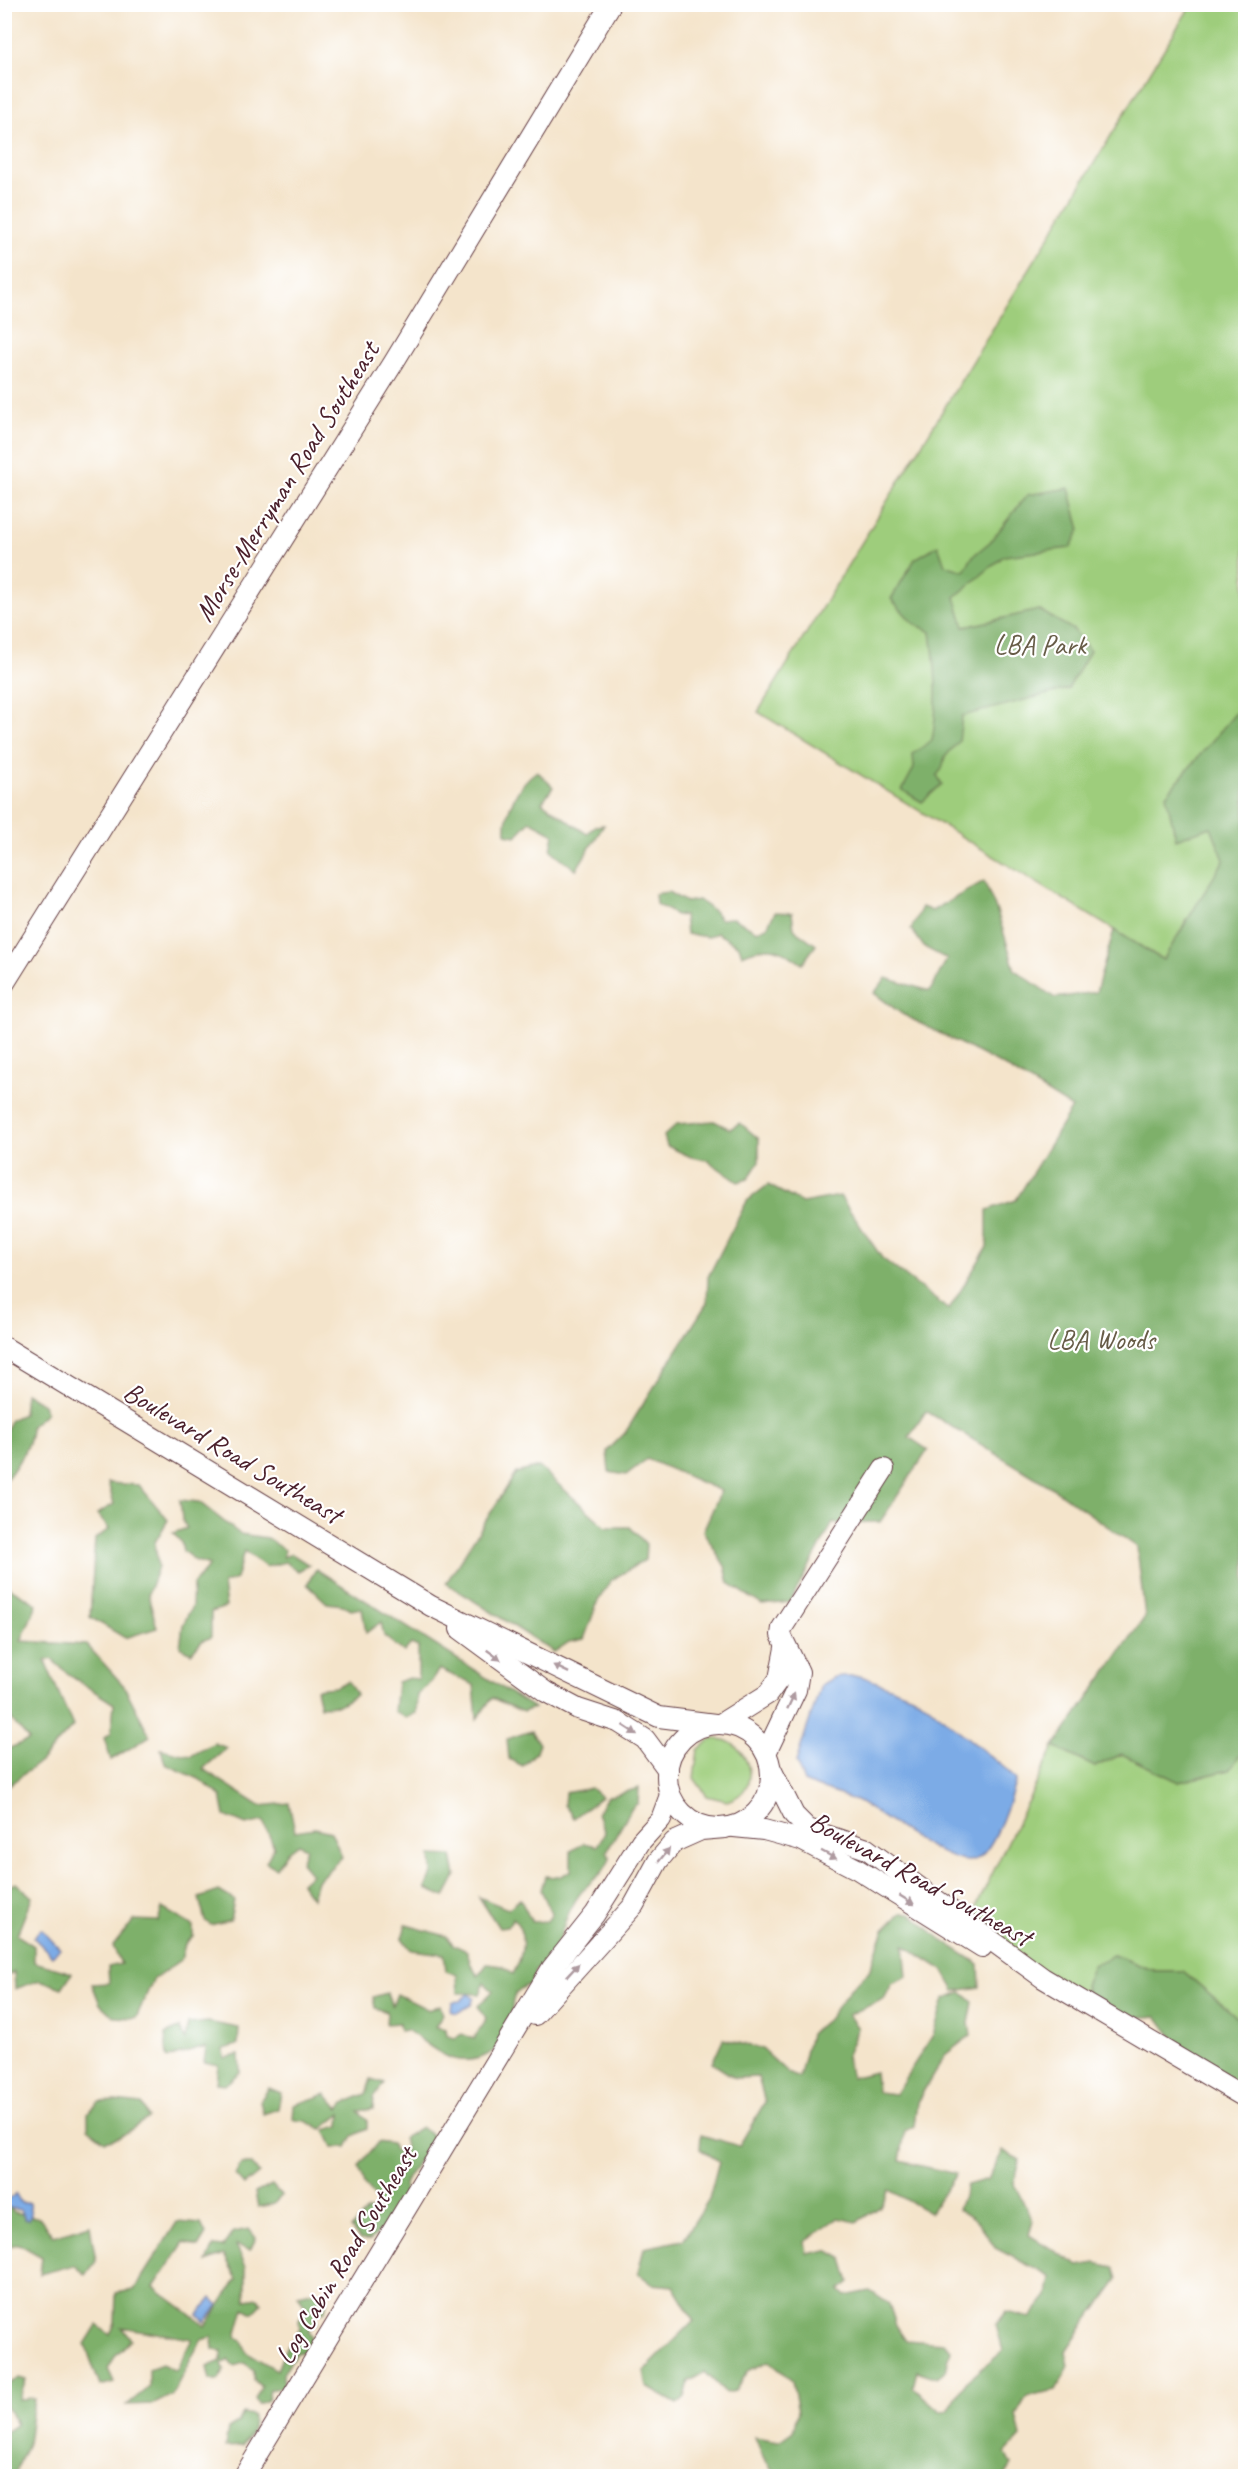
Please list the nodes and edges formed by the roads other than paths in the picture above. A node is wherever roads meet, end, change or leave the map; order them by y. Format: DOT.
graph roads {
  1 [pos="611,4"];
  2 [pos="4,984"];
  3 [pos="4,1347"];
  4 [pos="884,1468"];
  5 [pos="431,1606"];
  6 [pos="785,1648"];
  7 [pos="717,1724"];
  8 [pos="768,1761"];
  9 [pos="668,1770"];
  10 [pos="670,1795"];
  11 [pos="729,1828"];
  12 [pos="1043,1978"];
  13 [pos="494,2063"];
  14 [pos="1245,2098"];
  15 [pos="244,2476"];
  1 -- 2 [label="street, Morse-Merryman Road Southeast"];
  3 -- 5 [label="street, Boulevard Road Southeast"];
  4 -- 6 [label="street"];
  7 -- 5 [label="street, Boulevard Road Southeast, one-way"];
  5 -- 9 [label="street, Boulevard Road Southeast, one-way"];
  6 -- 7 [label="street"];
  8 -- 6 [label="street, one-way"];
  7 -- 8 [label="street"];
  7 -- 9 [label="street"];
  8 -- 11 [label="street"];
  8 -- 12 [label="street, Boulevard Road Southeast"];
  9 -- 10 [label="street"];
  10 -- 11 [label="street"];
  10 -- 13 [label="street, Log Cabin Road Southeast"];
  11 -- 12 [label="street, Boulevard Road Southeast, one-way"];
  13 -- 11 [label="street, Log Cabin Road Southeast, one-way"];
  12 -- 14 [label="street, Boulevard Road Southeast"];
  13 -- 15 [label="street, Log Cabin Road Southeast"];
}
